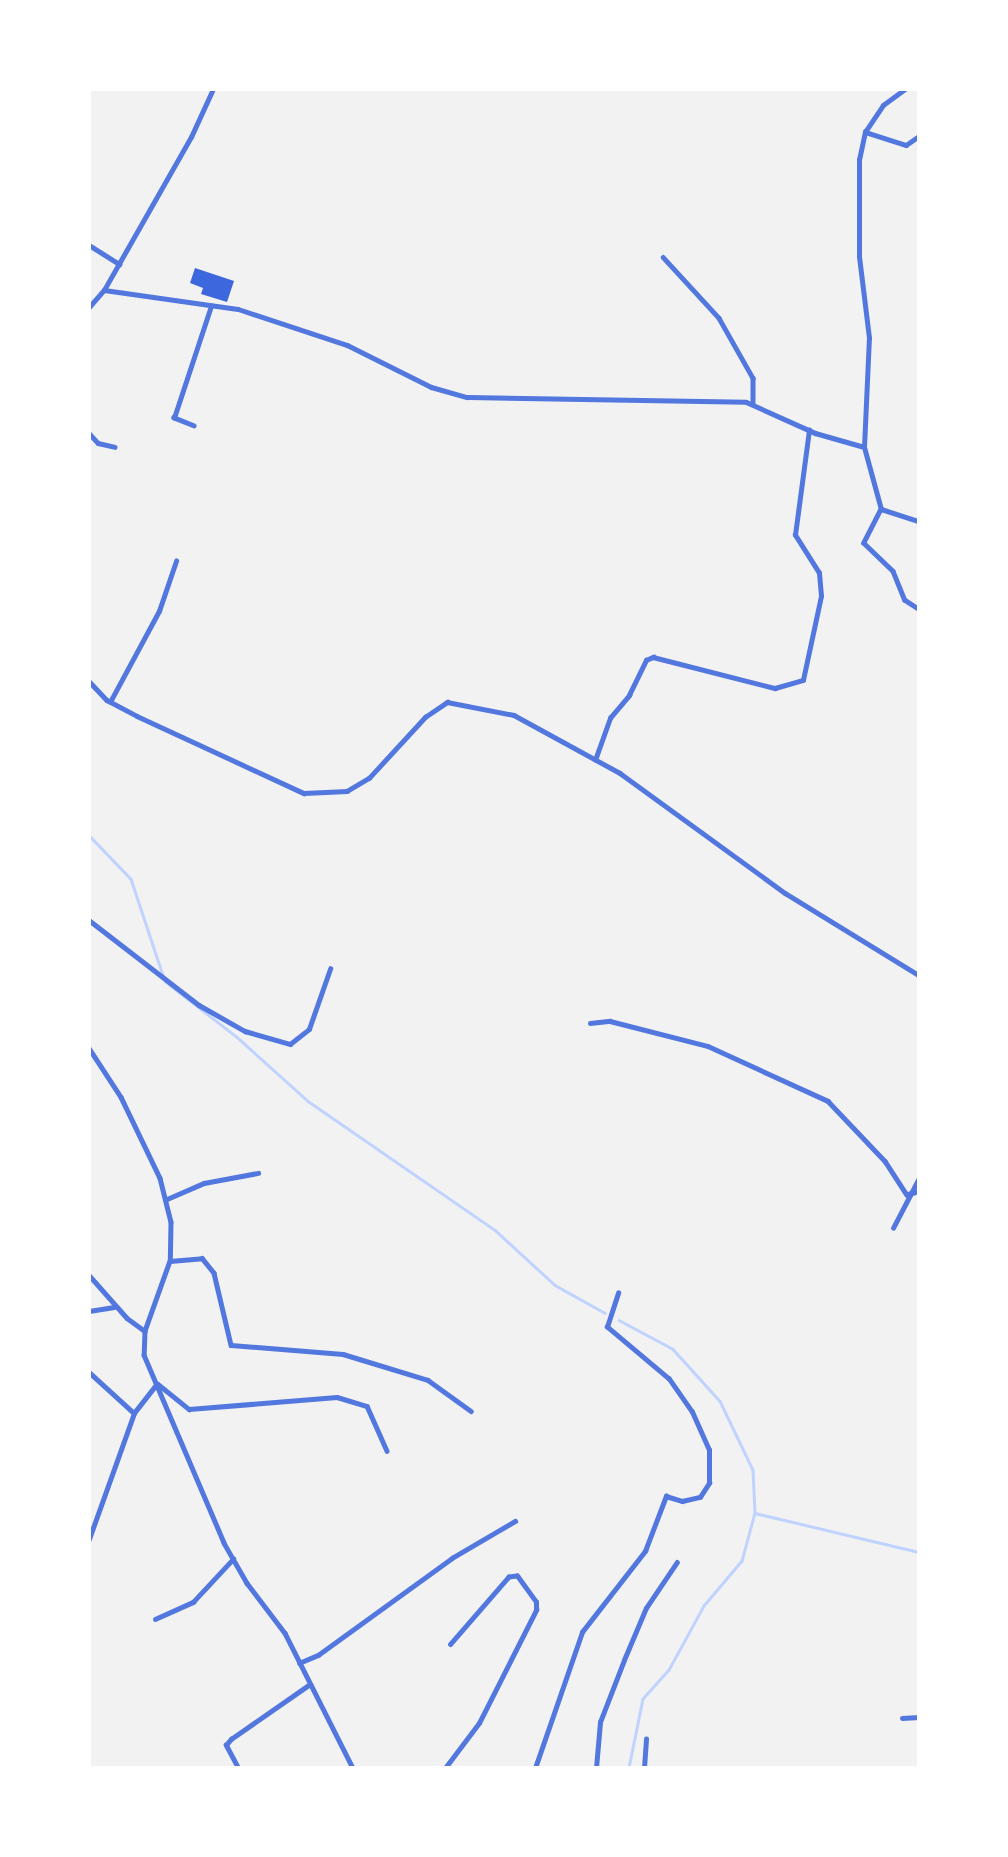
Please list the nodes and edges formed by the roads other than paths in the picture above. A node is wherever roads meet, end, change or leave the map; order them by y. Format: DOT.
graph roads {
  1 [pos="213,89"];
  2 [pos="905,89"];
  3 [pos="865,132"];
  4 [pos="919,136"];
  5 [pos="89,245"];
  6 [pos="663,257"];
  7 [pos="120,264"];
  8 [pos="104,290"];
  9 [pos="211,306"];
  10 [pos="89,307"];
  11 [pos="753,404"];
  12 [pos="194,426"];
  13 [pos="809,430"];
  14 [pos="89,432"];
  15 [pos="115,447"];
  16 [pos="864,447"];
  17 [pos="881,509"];
  18 [pos="919,521"];
  19 [pos="176,561"];
  20 [pos="919,609"];
  21 [pos="89,681"];
  22 [pos="110,702"];
  23 [pos="595,761"];
  24 [pos="89,920"];
  25 [pos="330,970"];
  26 [pos="918,975"];
  27 [pos="590,1023"];
  28 [pos="89,1048"];
  29 [pos="258,1173"];
  30 [pos="919,1178"];
  31 [pos="919,1191"];
  32 [pos="907,1195"];
  33 [pos="167,1199"];
  34 [pos="893,1228"];
  35 [pos="170,1261"];
  36 [pos="89,1275"];
  37 [pos="618,1293"];
  38 [pos="115,1307"];
  39 [pos="89,1311"];
  40 [pos="145,1331"];
  41 [pos="89,1372"];
  42 [pos="157,1384"];
  43 [pos="471,1411"];
  44 [pos="134,1413"];
  45 [pos="387,1451"];
  46 [pos="515,1521"];
  47 [pos="89,1539"];
  48 [pos="233,1559"];
  49 [pos="677,1562"];
  50 [pos="155,1619"];
  51 [pos="452,1644"];
  52 [pos="299,1663"];
  53 [pos="310,1684"];
  54 [pos="919,1717"];
  55 [pos="902,1718"];
  56 [pos="646,1739"];
  57 [pos="239,1768"];
  58 [pos="353,1768"];
  59 [pos="445,1768"];
  60 [pos="535,1768"];
  61 [pos="596,1768"];
  62 [pos="644,1768"];
  1 -- 7 [label="street"];
  2 -- 3 [label="street"];
  3 -- 4 [label="street"];
  3 -- 16 [label="street"];
  5 -- 7 [label="street"];
  6 -- 11 [label="street"];
  7 -- 8 [label="street"];
  8 -- 9 [label="street"];
  8 -- 10 [label="street"];
  9 -- 11 [label="street"];
  9 -- 12 [label="street"];
  11 -- 13 [label="street"];
  13 -- 16 [label="street"];
  13 -- 23 [label="street"];
  14 -- 15 [label="street"];
  16 -- 17 [label="street"];
  17 -- 18 [label="street"];
  17 -- 20 [label="street"];
  19 -- 22 [label="street"];
  21 -- 22 [label="street"];
  22 -- 23 [label="street"];
  23 -- 26 [label="street"];
  24 -- 25 [label="street"];
  27 -- 32 [label="street"];
  28 -- 33 [label="street"];
  29 -- 33 [label="street"];
  30 -- 32 [label="street"];
  31 -- 32 [label="street"];
  32 -- 34 [label="street"];
  33 -- 35 [label="street"];
  35 -- 40 [label="street"];
  35 -- 43 [label="street"];
  36 -- 38 [label="street"];
  37 -- 60 [label="street"];
  38 -- 39 [label="street"];
  38 -- 40 [label="street"];
  40 -- 42 [label="street"];
  41 -- 44 [label="street"];
  42 -- 44 [label="street"];
  42 -- 45 [label="street"];
  42 -- 48 [label="street"];
  44 -- 47 [label="street"];
  46 -- 52 [label="street"];
  48 -- 50 [label="street"];
  48 -- 52 [label="street"];
  49 -- 61 [label="street"];
  51 -- 59 [label="street"];
  52 -- 53 [label="street"];
  53 -- 57 [label="street"];
  53 -- 58 [label="street"];
  54 -- 55 [label="street"];
  56 -- 62 [label="street"];
}
